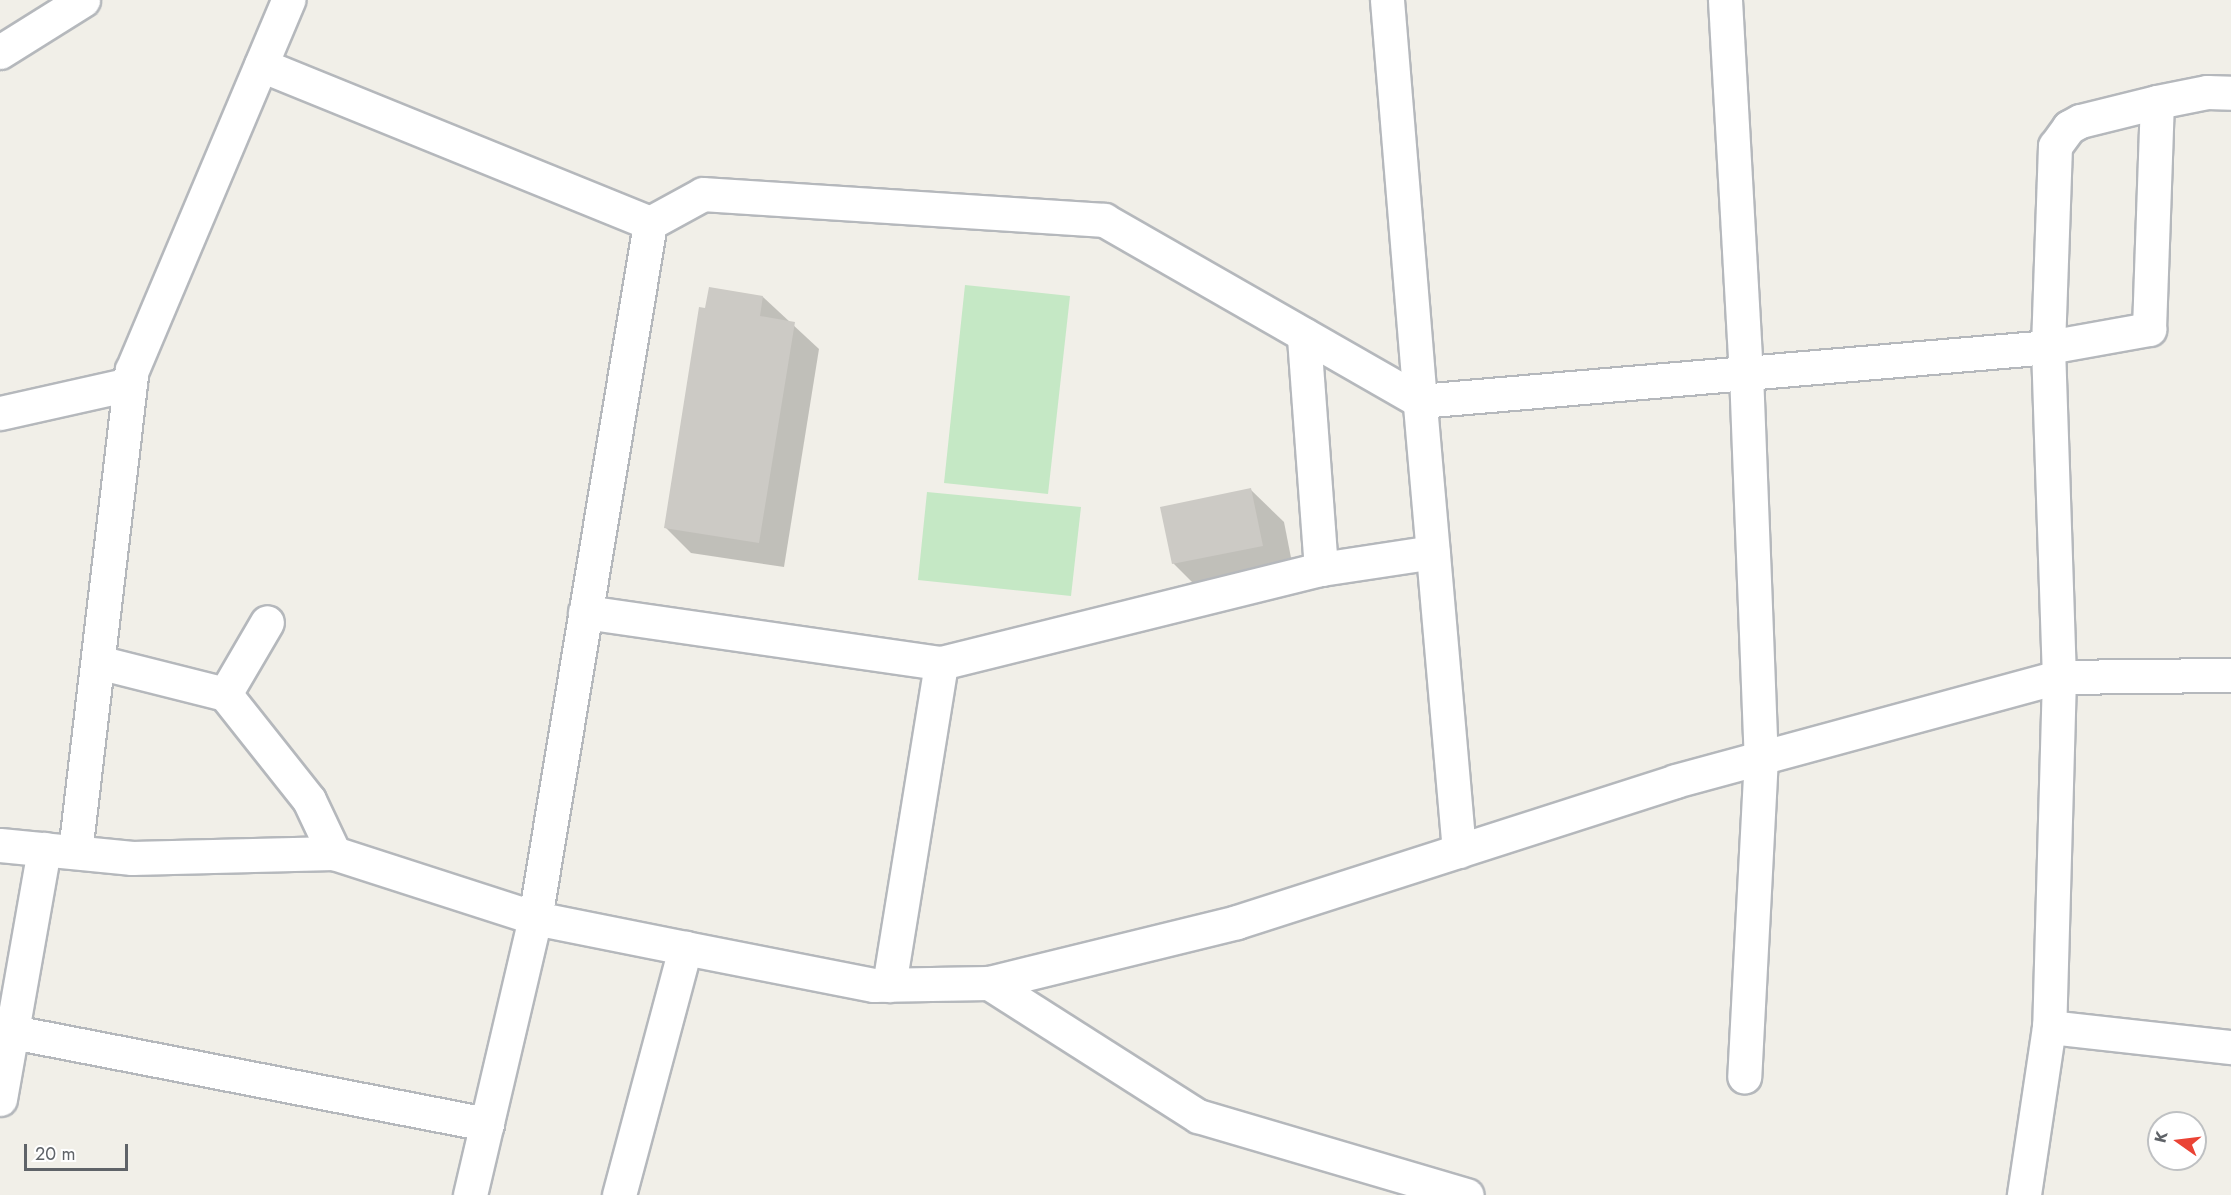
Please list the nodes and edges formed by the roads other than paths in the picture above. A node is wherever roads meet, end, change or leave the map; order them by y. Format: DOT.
graph roads {
  1 [pos="83,0"];
  2 [pos="288,0"];
  3 [pos="1388,0"];
  4 [pos="1725,0"];
  5 [pos="0,52"];
  6 [pos="261,65"];
  7 [pos="2231,93"];
  8 [pos="2157,102"];
  9 [pos="650,223"];
  10 [pos="1304,335"];
  11 [pos="2048,347"];
  12 [pos="1746,373"];
  13 [pos="130,384"];
  14 [pos="1420,401"];
  15 [pos="0,413"];
  16 [pos="1433,552"];
  17 [pos="1321,569"];
  18 [pos="585,612"];
  19 [pos="267,622"];
  20 [pos="98,662"];
  21 [pos="941,663"];
  22 [pos="2231,675"];
  23 [pos="2059,677"];
  24 [pos="225,694"];
  25 [pos="1761,757"];
  26 [pos="0,845"];
  27 [pos="60,850"];
  28 [pos="1459,851"];
  29 [pos="334,853"];
  30 [pos="535,918"];
  31 [pos="685,948"];
  32 [pos="989,983"];
  33 [pos="889,985"];
  34 [pos="2049,1027"];
  35 [pos="13,1032"];
  36 [pos="2231,1047"];
  37 [pos="1744,1077"];
  38 [pos="0,1099"];
  39 [pos="487,1124"];
  40 [pos="470,1195"];
  41 [pos="619,1195"];
  42 [pos="1467,1195"];
  43 [pos="2024,1195"];
  1 -- 5 [label="street"];
  2 -- 6 [label="street"];
  3 -- 14 [label="street"];
  4 -- 12 [label="street"];
  6 -- 9 [label="street"];
  6 -- 13 [label="street"];
  7 -- 8 [label="street"];
  8 -- 11 [label="street"];
  8 -- 11 [label="street"];
  9 -- 10 [label="street"];
  9 -- 18 [label="street"];
  10 -- 14 [label="street"];
  10 -- 17 [label="street"];
  11 -- 12 [label="street"];
  11 -- 23 [label="street"];
  12 -- 14 [label="street"];
  12 -- 25 [label="street"];
  13 -- 15 [label="street"];
  13 -- 20 [label="street"];
  14 -- 16 [label="street"];
  16 -- 17 [label="street"];
  16 -- 28 [label="street"];
  17 -- 21 [label="street"];
  18 -- 21 [label="street"];
  18 -- 30 [label="street"];
  19 -- 24 [label="street"];
  20 -- 24 [label="street"];
  20 -- 27 [label="street"];
  21 -- 33 [label="street"];
  22 -- 23 [label="street"];
  23 -- 25 [label="street"];
  23 -- 34 [label="street"];
  24 -- 29 [label="street"];
  25 -- 28 [label="street"];
  25 -- 37 [label="street"];
  26 -- 27 [label="street"];
  27 -- 29 [label="street"];
  27 -- 35 [label="street"];
  28 -- 32 [label="street"];
  29 -- 30 [label="street"];
  30 -- 31 [label="street"];
  30 -- 39 [label="street"];
  31 -- 33 [label="street"];
  31 -- 41 [label="street"];
  32 -- 33 [label="street"];
  32 -- 42 [label="street"];
  34 -- 36 [label="street"];
  34 -- 43 [label="street"];
  35 -- 38 [label="street"];
  35 -- 39 [label="street"];
  39 -- 40 [label="street"];
}
